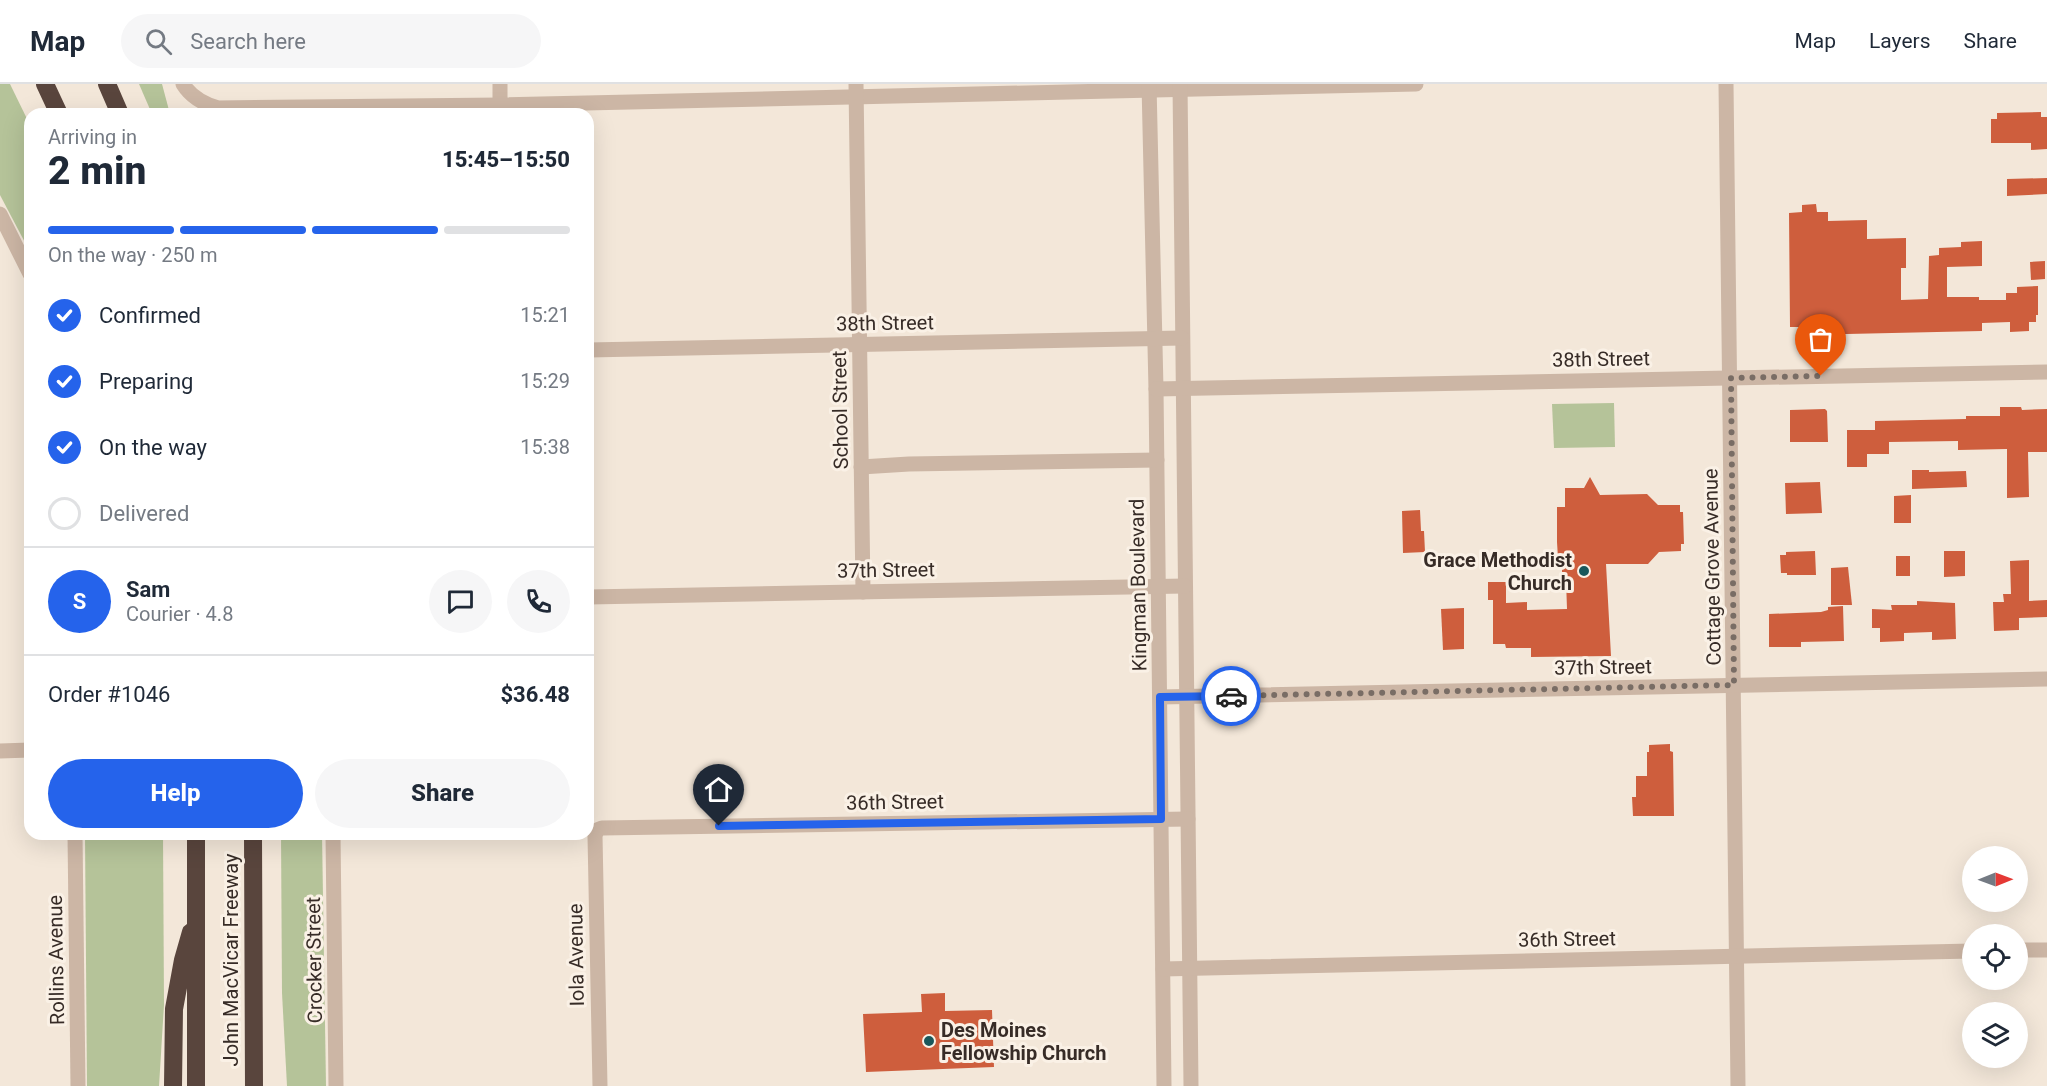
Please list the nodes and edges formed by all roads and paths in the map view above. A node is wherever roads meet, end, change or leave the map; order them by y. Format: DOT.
graph roads {
  1 [pos="45,84"];
  2 [pos="107,84"];
  3 [pos="183,84"];
  4 [pos="500,84"];
  5 [pos="1416,84"];
  6 [pos="1726,84"];
  7 [pos="1149,87"];
  8 [pos="1180,87"];
  9 [pos="856,90"];
  10 [pos="56,108"];
  11 [pos="117,108"];
  12 [pos="218,108"];
  13 [pos="500,108"];
  14 [pos="519,108"];
  15 [pos="0,214"];
  16 [pos="24,262"];
  17 [pos="1182,338"];
  18 [pos="1155,339"];
  19 [pos="860,344"];
  20 [pos="594,350"];
  21 [pos="2047,372"];
  22 [pos="1731,378"];
  23 [pos="1182,388"];
  24 [pos="1156,389"];
  25 [pos="1157,460"];
  26 [pos="861,466"];
  27 [pos="1158,586"];
  28 [pos="1185,586"];
  29 [pos="863,592"];
  30 [pos="594,597"];
  31 [pos="2047,679"];
  32 [pos="1734,685"];
  33 [pos="1160,697"];
  34 [pos="1186,697"];
  35 [pos="24,750"];
  36 [pos="0,751"];
  37 [pos="1161,819"];
  38 [pos="1188,819"];
  39 [pos="602,828"];
  40 [pos="75,840"];
  41 [pos="196,840"];
  42 [pos="253,840"];
  43 [pos="333,840"];
  44 [pos="197,913"];
  45 [pos="2028,950"];
  46 [pos="2047,950"];
  47 [pos="1962,951"];
  48 [pos="1737,957"];
  49 [pos="1190,968"];
  50 [pos="1163,969"];
  51 [pos="255,1001"];
  52 [pos="78,1086"];
  53 [pos="173,1086"];
  54 [pos="196,1086"];
  55 [pos="254,1086"];
  56 [pos="261,1086"];
  57 [pos="336,1086"];
  58 [pos="600,1086"];
  59 [pos="1164,1086"];
  60 [pos="1191,1086"];
  61 [pos="1738,1086"];
  1 -- 10 [label="highway"];
  2 -- 11 [label="highway"];
  3 -- 12 [label="street"];
  4 -- 13 [label="street"];
  5 -- 8 [label="street"];
  6 -- 22 [label="street, Cottage Grove Avenue"];
  7 -- 8 [label="street"];
  7 -- 9 [label="street"];
  7 -- 18 [label="street, Kingman Boulevard"];
  8 -- 17 [label="street"];
  9 -- 14 [label="street"];
  9 -- 19 [label="street, School Street"];
  15 -- 16 [label="street"];
  17 -- 18 [label="street, 38th Street"];
  17 -- 23 [label="street"];
  18 -- 19 [label="street, 38th Street"];
  18 -- 24 [label="street, Kingman Boulevard"];
  19 -- 20 [label="street, 38th Street"];
  19 -- 26 [label="street, School Street"];
  21 -- 22 [label="street, 38th Street"];
  22 -- 23 [label="street, 38th Street"];
  22 -- 32 [label="street, Cottage Grove Avenue"];
  23 -- 24 [label="street, 38th Street"];
  23 -- 28 [label="street"];
  24 -- 25 [label="street, Kingman Boulevard"];
  25 -- 26 [label="street"];
  25 -- 27 [label="street, Kingman Boulevard"];
  26 -- 29 [label="street, School Street"];
  27 -- 28 [label="street, 37th Street"];
  27 -- 29 [label="street, 37th Street"];
  27 -- 33 [label="street, Kingman Boulevard"];
  28 -- 34 [label="street"];
  29 -- 30 [label="street, 37th Street"];
  31 -- 32 [label="street, 37th Street"];
  32 -- 34 [label="street, 37th Street"];
  32 -- 48 [label="street, Cottage Grove Avenue"];
  33 -- 34 [label="street, 37th Street"];
  33 -- 37 [label="street, Kingman Boulevard"];
  34 -- 38 [label="street"];
  35 -- 36 [label="street"];
  37 -- 38 [label="street, 36th Street"];
  37 -- 39 [label="street, 36th Street"];
  37 -- 50 [label="street, Kingman Boulevard"];
  38 -- 49 [label="street"];
  39 -- 58 [label="street, Iola Avenue"];
  40 -- 52 [label="street, Rollins Avenue"];
  41 -- 44 [label="highway, John MacVicar Freeway"];
  42 -- 51 [label="highway, John MacVicar Freeway"];
  43 -- 57 [label="street, Crocker Street"];
  44 -- 53 [label="highway"];
  44 -- 54 [label="highway, John MacVicar Freeway"];
  45 -- 46 [label="street"];
  47 -- 48 [label="street, 36th Street"];
  48 -- 49 [label="street, 36th Street"];
  48 -- 61 [label="street, Cottage Grove Avenue"];
  49 -- 50 [label="street, 36th Street"];
  49 -- 60 [label="street"];
  50 -- 59 [label="street, Kingman Boulevard"];
  51 -- 55 [label="highway, John MacVicar Freeway"];
  51 -- 56 [label="highway"];
}
